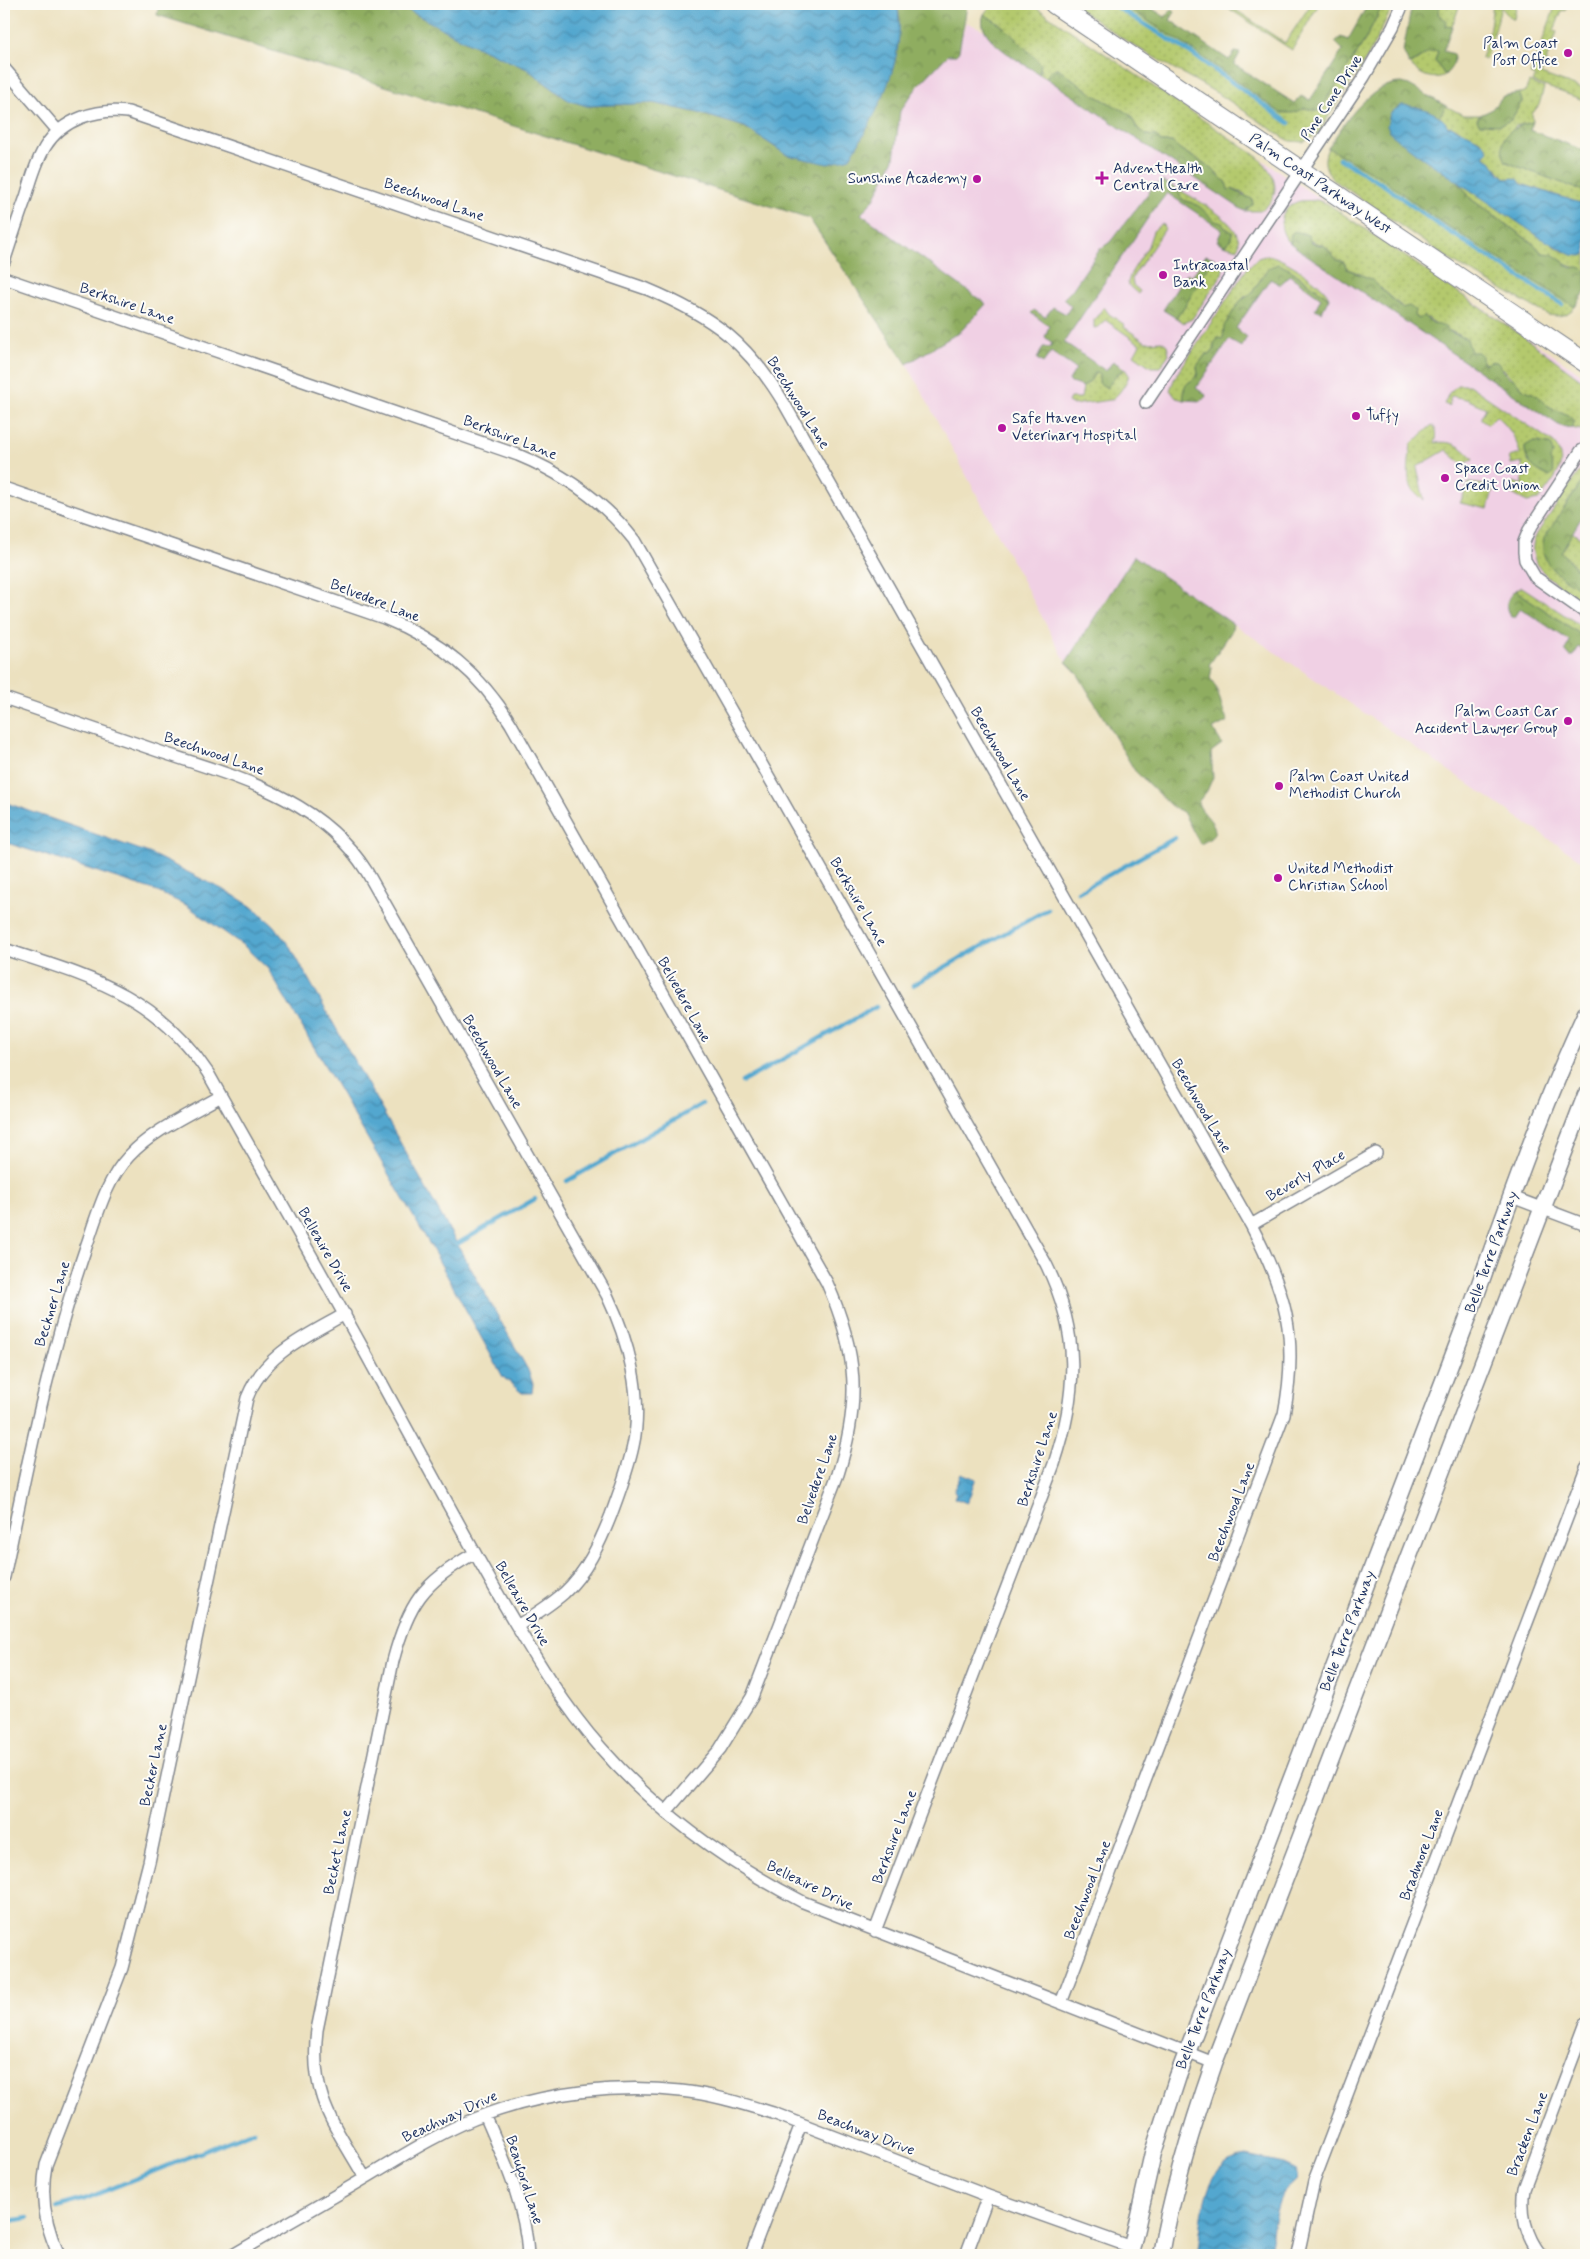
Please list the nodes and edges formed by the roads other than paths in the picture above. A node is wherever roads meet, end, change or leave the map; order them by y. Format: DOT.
graph roads {
  1 [pos="1054,4"];
  2 [pos="1403,4"];
  3 [pos="4,68"];
  4 [pos="58,131"];
  5 [pos="1302,171"];
  6 [pos="4,262"];
  7 [pos="4,278"];
  8 [pos="1586,363"];
  9 [pos="1146,403"];
  10 [pos="1586,448"];
  11 [pos="4,488"];
  12 [pos="1586,613"];
  13 [pos="4,698"];
  14 [pos="4,949"];
  15 [pos="1586,1013"];
  16 [pos="221,1096"];
  17 [pos="1586,1096"];
  18 [pos="1376,1153"];
  19 [pos="1512,1197"];
  20 [pos="1543,1209"];
  21 [pos="1252,1225"];
  22 [pos="1586,1225"];
  23 [pos="345,1314"];
  24 [pos="1586,1468"];
  25 [pos="475,1553"];
  26 [pos="4,1577"];
  27 [pos="517,1626"];
  28 [pos="666,1812"];
  29 [pos="875,1931"];
  30 [pos="1061,2003"];
  31 [pos="1586,2023"];
  32 [pos="1187,2053"];
  33 [pos="1214,2063"];
  34 [pos="485,2115"];
  35 [pos="801,2124"];
  36 [pos="365,2178"];
  37 [pos="988,2196"];
  38 [pos="1131,2251"];
  39 [pos="59,2255"];
  40 [pos="233,2255"];
  41 [pos="528,2255"];
  42 [pos="751,2255"];
  43 [pos="966,2255"];
  44 [pos="1161,2255"];
  45 [pos="1298,2255"];
  46 [pos="1541,2255"];
  1 -- 5 [label="main road, Palm Coast Parkway West"];
  2 -- 5 [label="street, Pine Cone Drive"];
  3 -- 4 [label="street"];
  4 -- 6 [label="street, Beechwood Lane"];
  4 -- 21 [label="street, Beechwood Lane"];
  5 -- 8 [label="main road, Palm Coast Parkway West"];
  5 -- 9 [label="street, Pine Cone Drive"];
  7 -- 29 [label="street, Berkshire Lane"];
  10 -- 12 [label="street"];
  11 -- 28 [label="street, Belvedere Lane"];
  13 -- 27 [label="street, Beechwood Lane"];
  14 -- 16 [label="street, Belleaire Drive"];
  15 -- 19 [label="main road, Belle Terre Parkway"];
  16 -- 23 [label="street, Belleaire Drive"];
  16 -- 26 [label="street, Beckner Lane"];
  17 -- 20 [label="main road, Belle Terre Parkway"];
  18 -- 21 [label="street, Beverly Place"];
  19 -- 20 [label="street"];
  19 -- 32 [label="main road, Belle Terre Parkway"];
  20 -- 22 [label="street"];
  20 -- 33 [label="main road, Belle Terre Parkway"];
  21 -- 30 [label="street, Beechwood Lane"];
  23 -- 25 [label="street, Belleaire Drive"];
  23 -- 39 [label="street, Becker Lane"];
  24 -- 45 [label="street, Bradmore Lane"];
  25 -- 27 [label="street, Belleaire Drive"];
  25 -- 36 [label="street, Becket Lane"];
  27 -- 28 [label="street, Belleaire Drive"];
  28 -- 29 [label="street, Belleaire Drive"];
  29 -- 30 [label="street, Belleaire Drive"];
  30 -- 32 [label="street, Belleaire Drive"];
  31 -- 46 [label="street, Bracken Lane"];
  32 -- 33 [label="street, Belleaire Drive"];
  32 -- 38 [label="main road, Belle Terre Parkway"];
  33 -- 44 [label="main road, Belle Terre Parkway"];
  34 -- 35 [label="street, Beachway Drive"];
  34 -- 36 [label="street, Beachway Drive"];
  34 -- 41 [label="street, Beauford Lane"];
  35 -- 37 [label="street, Beachway Drive"];
  35 -- 42 [label="street"];
  36 -- 40 [label="street, Beachway Drive"];
  37 -- 38 [label="street, Beachway Drive"];
  37 -- 43 [label="street"];
}
